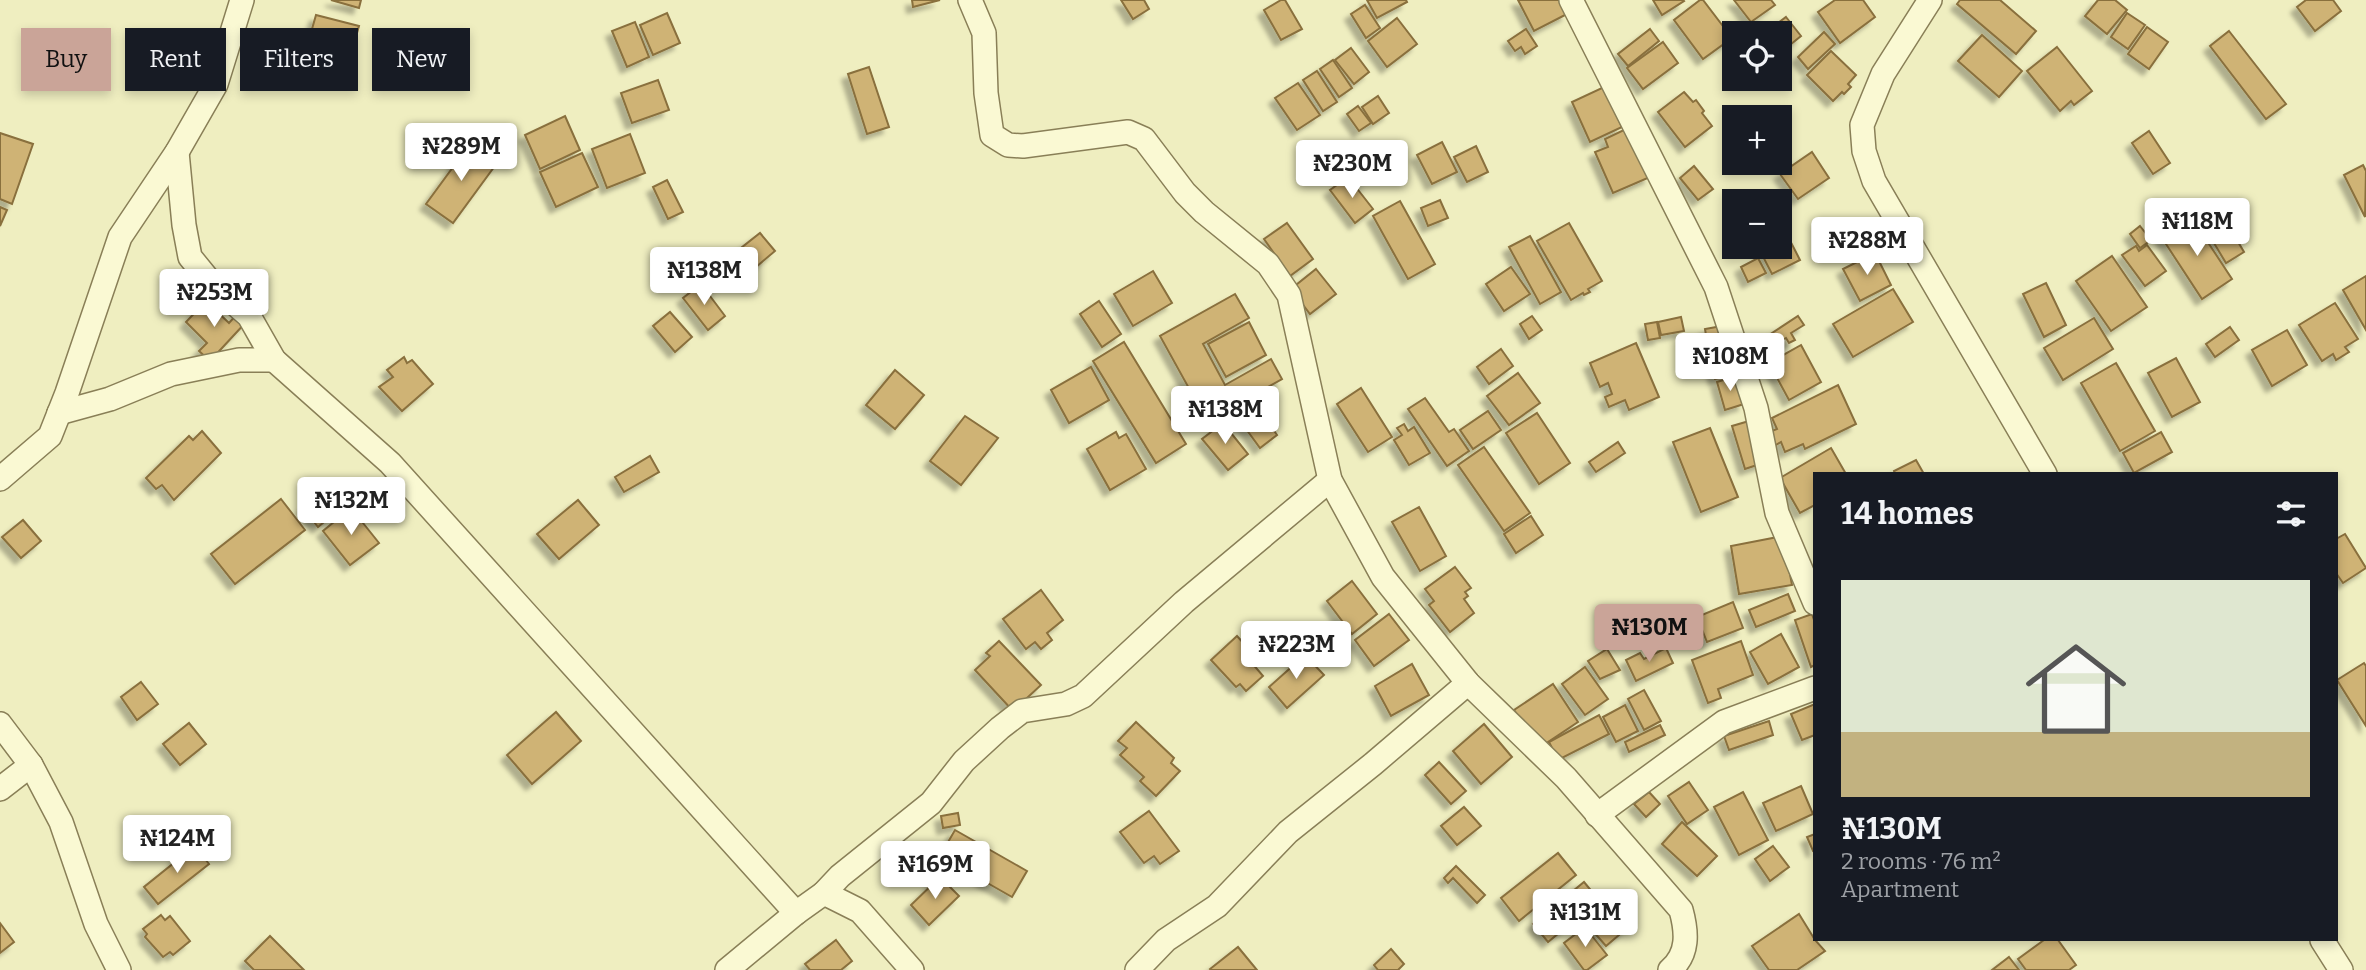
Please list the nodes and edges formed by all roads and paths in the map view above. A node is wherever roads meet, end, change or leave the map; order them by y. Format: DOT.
graph roads {
  1 [pos="242,0"];
  2 [pos="970,0"];
  3 [pos="1571,0"];
  4 [pos="1930,0"];
  5 [pos="177,152"];
  6 [pos="274,360"];
  7 [pos="59,413"];
  8 [pos="2044,472"];
  9 [pos="0,479"];
  10 [pos="1330,480"];
  11 [pos="1813,598"];
  12 [pos="1468,683"];
  13 [pos="1813,689"];
  14 [pos="0,724"];
  15 [pos="31,765"];
  16 [pos="0,789"];
  17 [pos="1598,815"];
  18 [pos="824,893"];
  19 [pos="796,913"];
  20 [pos="2323,941"];
  21 [pos="119,970"];
  22 [pos="727,970"];
  23 [pos="912,970"];
  24 [pos="1137,970"];
  25 [pos="1670,970"];
  26 [pos="2341,970"];
  1 -- 5 [label="street"];
  2 -- 10 [label="street"];
  3 -- 11 [label="street"];
  4 -- 8 [label="street"];
  5 -- 6 [label="street"];
  5 -- 7 [label="street"];
  6 -- 7 [label="street"];
  6 -- 19 [label="street"];
  7 -- 9 [label="street"];
  10 -- 12 [label="street"];
  10 -- 18 [label="street"];
  12 -- 17 [label="street"];
  12 -- 24 [label="street"];
  13 -- 17 [label="street"];
  14 -- 15 [label="street"];
  15 -- 16 [label="street"];
  15 -- 21 [label="street"];
  17 -- 25 [label="street"];
  18 -- 19 [label="street"];
  18 -- 23 [label="street"];
  19 -- 22 [label="street"];
  20 -- 26 [label="street"];
}
